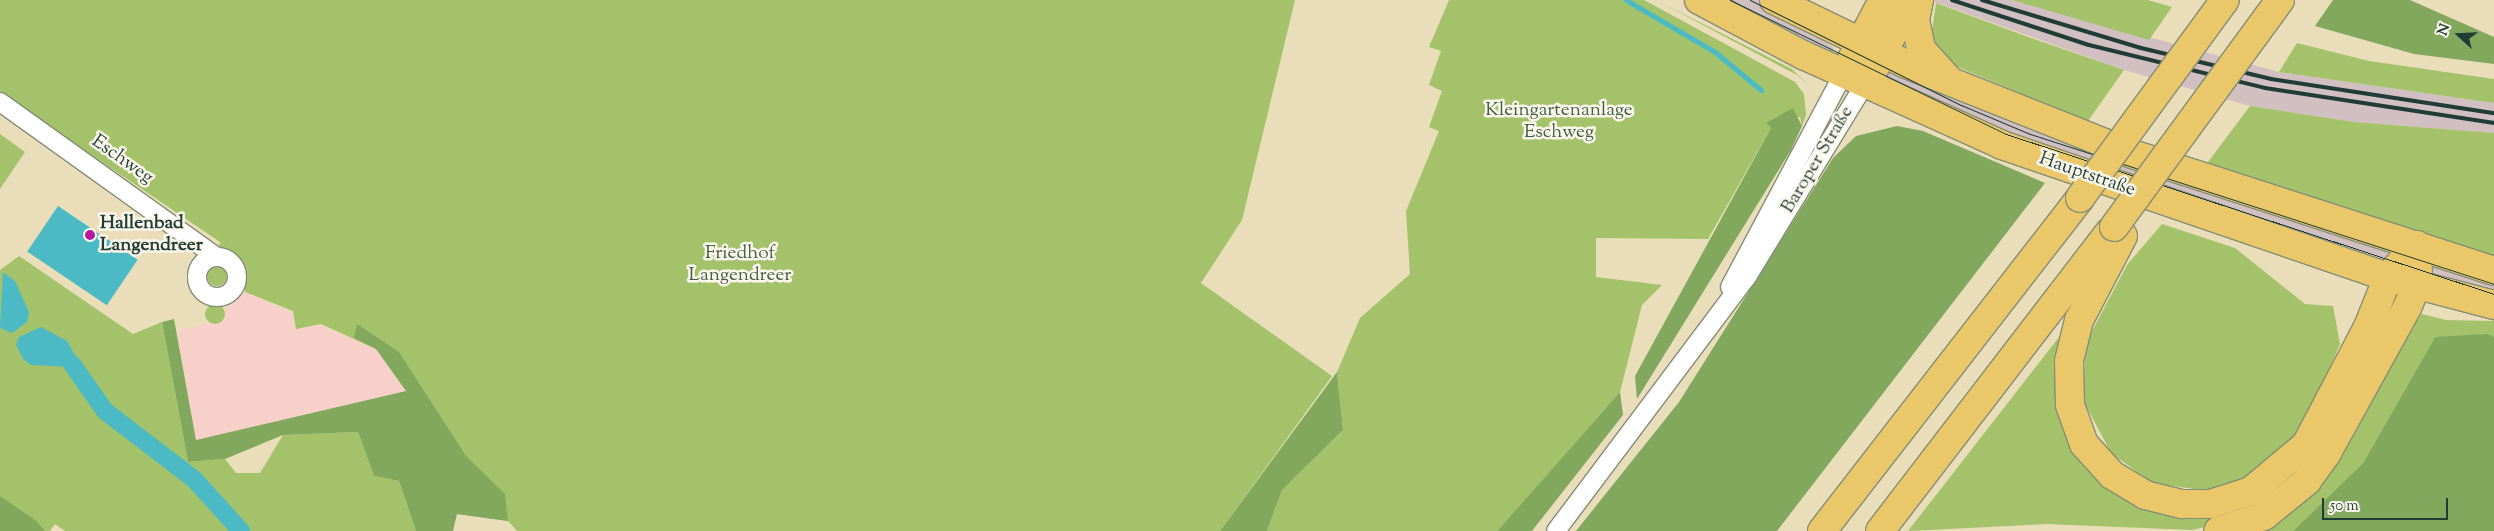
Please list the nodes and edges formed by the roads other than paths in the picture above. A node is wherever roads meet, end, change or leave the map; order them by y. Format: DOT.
graph roads {
  1 [pos="1699,0"];
  2 [pos="1774,0"];
  3 [pos="1911,0"];
  4 [pos="1918,0"];
  5 [pos="2210,0"];
  6 [pos="2226,0"];
  7 [pos="2280,0"];
  8 [pos="1880,24"];
  9 [pos="1855,78"];
  10 [pos="1951,83"];
  11 [pos="2162,87"];
  12 [pos="0,102"];
  13 [pos="2119,232"];
  14 [pos="2417,245"];
  15 [pos="215,256"];
  16 [pos="2494,271"];
  17 [pos="2388,277"];
  18 [pos="2418,282"];
  19 [pos="2494,304"];
  20 [pos="1717,314"];
  21 [pos="1556,531"];
  22 [pos="1822,531"];
  23 [pos="1880,531"];
  24 [pos="2218,531"];
  1 -- 9 [label="main road, Hauptstraße"];
  2 -- 8 [label="main road, Hauptstraße"];
  3 -- 8 [label="main road, Baroper Straße"];
  4 -- 8 [label="main road, Baroper Straße"];
  5 -- 11 [label="main road, bridge"];
  6 -- 11 [label="main road, bridge"];
  7 -- 13 [label="main road, bridge"];
  8 -- 9 [label="main road, Baroper Straße"];
  8 -- 10 [label="main road, Hauptstraße"];
  8 -- 10 [label="main road, Baroper Straße"];
  9 -- 17 [label="main road, Hauptstraße"];
  9 -- 20 [label="street, Baroper Straße"];
  9 -- 20 [label="street, Baroper Straße"];
  10 -- 14 [label="main road, Hauptstraße"];
  11 -- 22 [label="main road, bridge"];
  12 -- 15 [label="street, Eschweg"];
  13 -- 17 [label="main road"];
  13 -- 23 [label="main road"];
  14 -- 16 [label="main road, Hauptstraße"];
  14 -- 17 [label="main road"];
  14 -- 18 [label="main road"];
  15 -- 15 [label="street, Eschweg"];
  17 -- 18 [label="main road, Hauptstraße"];
  18 -- 19 [label="main road, Hauptstraße"];
  18 -- 24 [label="main road"];
  20 -- 21 [label="street, Baroper Straße"];
}
